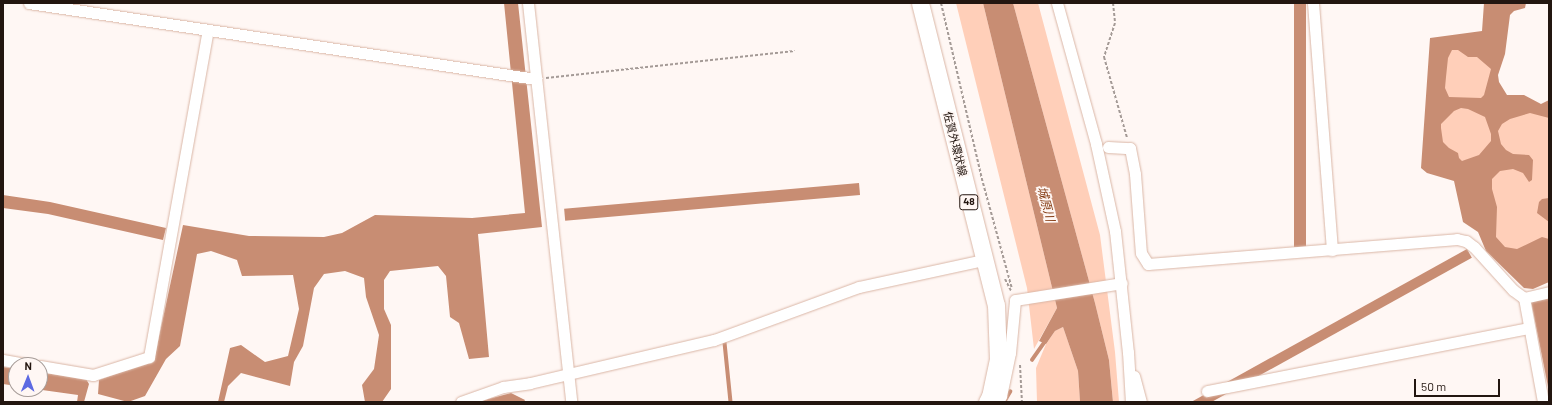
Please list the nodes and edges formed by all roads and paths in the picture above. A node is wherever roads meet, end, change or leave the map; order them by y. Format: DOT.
graph roads {
  1 [pos="29,3"];
  2 [pos="528,3"];
  3 [pos="920,3"];
  4 [pos="941,3"];
  5 [pos="1057,3"];
  6 [pos="1113,3"];
  7 [pos="1313,3"];
  8 [pos="208,30"];
  9 [pos="795,51"];
  10 [pos="536,79"];
  11 [pos="1108,147"];
  12 [pos="1130,148"];
  13 [pos="1332,250"];
  14 [pos="983,260"];
  15 [pos="1122,283"];
  16 [pos="1549,292"];
  17 [pos="1524,298"];
  18 [pos="1015,300"];
  19 [pos="1529,328"];
  20 [pos="1128,352"];
  21 [pos="48,368"];
  22 [pos="569,373"];
  23 [pos="1206,391"];
  24 [pos="461,402"];
  25 [pos="572,402"];
  26 [pos="987,402"];
  27 [pos="998,402"];
  28 [pos="1131,402"];
  29 [pos="1141,402"];
  30 [pos="1543,402"];
  1 -- 8 [label="street"];
  2 -- 10 [label="street"];
  3 -- 14 [label="main road, 佐賀外環状線 / 48"];
  4 -- 18 [label="path"];
  5 -- 15 [label="street"];
  6 -- 12 [label="path"];
  7 -- 13 [label="street"];
  8 -- 10 [label="street"];
  8 -- 21 [label="street"];
  9 -- 10 [label="path"];
  10 -- 22 [label="street"];
  11 -- 12 [label="street"];
  12 -- 13 [label="street"];
  13 -- 17 [label="street"];
  14 -- 22 [label="street"];
  14 -- 26 [label="main road, 佐賀外環状線 / 48"];
  15 -- 18 [label="street"];
  15 -- 20 [label="street"];
  16 -- 17 [label="street"];
  17 -- 19 [label="street"];
  18 -- 27 [label="street"];
  19 -- 23 [label="street"];
  19 -- 30 [label="street"];
  20 -- 28 [label="street"];
  20 -- 29 [label="street"];
  22 -- 24 [label="street"];
  22 -- 25 [label="street"];
}
